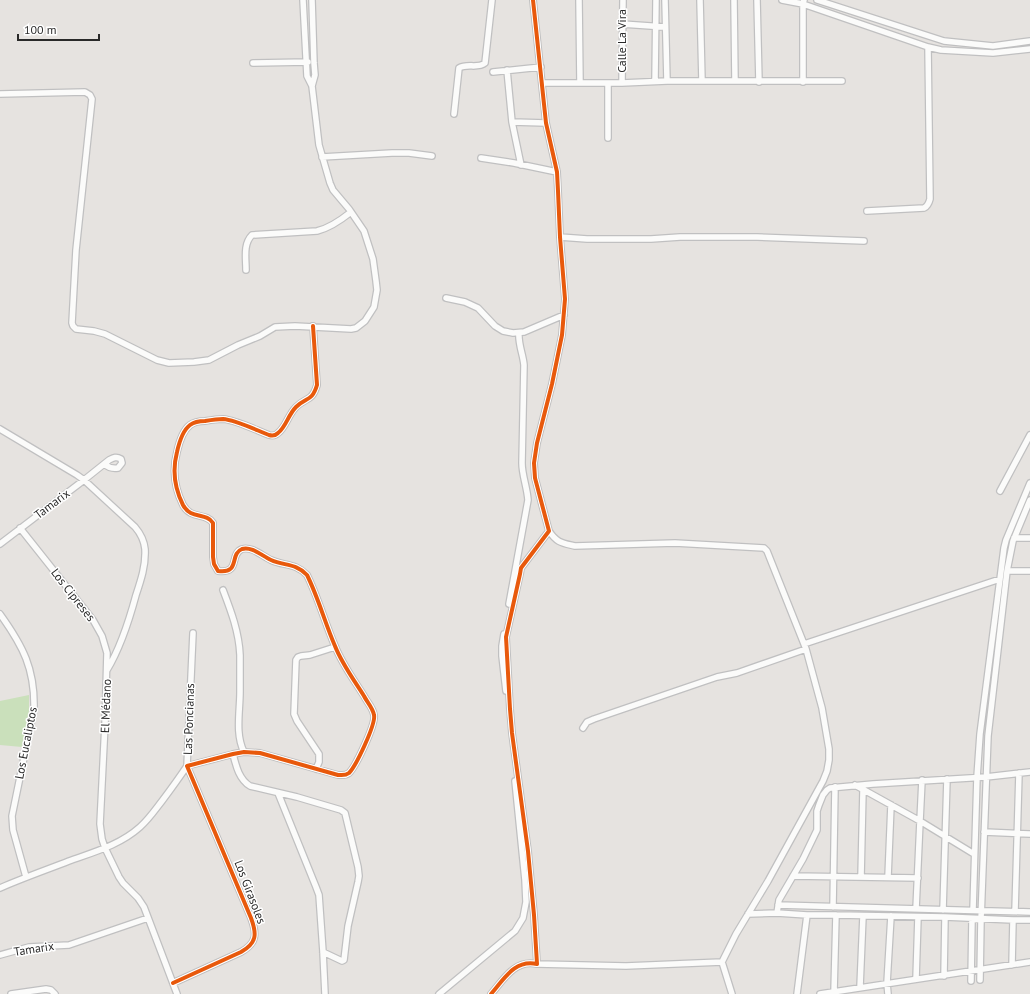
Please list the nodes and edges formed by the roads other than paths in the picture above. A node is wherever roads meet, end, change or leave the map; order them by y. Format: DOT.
graph roads {
  1 [pos="303,0"];
  2 [pos="312,0"];
  3 [pos="492,0"];
  4 [pos="533,0"];
  5 [pos="579,0"];
  6 [pos="622,0"];
  7 [pos="656,0"];
  8 [pos="665,0"];
  9 [pos="700,0"];
  10 [pos="734,0"];
  11 [pos="757,0"];
  12 [pos="782,0"];
  13 [pos="817,0"];
  14 [pos="803,2"];
  15 [pos="622,24"];
  16 [pos="656,26"];
  17 [pos="665,27"];
  18 [pos="1030,41"];
  19 [pos="928,47"];
  20 [pos="1030,49"];
  21 [pos="306,62"];
  22 [pos="253,63"];
  23 [pos="314,63"];
  24 [pos="541,67"];
  25 [pos="508,70"];
  26 [pos="493,72"];
  27 [pos="655,81"];
  28 [pos="666,81"];
  29 [pos="736,81"];
  30 [pos="842,81"];
  31 [pos="608,82"];
  32 [pos="622,82"];
  33 [pos="702,82"];
  34 [pos="759,82"];
  35 [pos="803,82"];
  36 [pos="542,83"];
  37 [pos="580,83"];
  38 [pos="312,86"];
  39 [pos="0,94"];
  40 [pos="454,114"];
  41 [pos="512,122"];
  42 [pos="546,123"];
  43 [pos="608,138"];
  44 [pos="432,156"];
  45 [pos="322,157"];
  46 [pos="481,158"];
  47 [pos="521,165"];
  48 [pos="557,172"];
  49 [pos="867,211"];
  50 [pos="351,212"];
  51 [pos="560,237"];
  52 [pos="864,242"];
  53 [pos="246,270"];
  54 [pos="446,298"];
  55 [pos="564,315"];
  56 [pos="313,326"];
  57 [pos="519,333"];
  58 [pos="0,429"];
  59 [pos="1030,435"];
  60 [pos="104,464"];
  61 [pos="84,480"];
  62 [pos="1030,483"];
  63 [pos="1000,491"];
  64 [pos="1030,500"];
  65 [pos="20,528"];
  66 [pos="549,531"];
  67 [pos="1014,538"];
  68 [pos="1030,538"];
  69 [pos="0,544"];
  70 [pos="1007,571"];
  71 [pos="1030,571"];
  72 [pos="1000,579"];
  73 [pos="223,590"];
  74 [pos="0,614"];
  75 [pos="193,633"];
  76 [pos="805,646"];
  77 [pos="335,647"];
  78 [pos="107,670"];
  79 [pos="583,728"];
  80 [pos="244,752"];
  81 [pos="233,754"];
  82 [pos="187,766"];
  83 [pos="316,769"];
  84 [pos="1030,772"];
  85 [pos="1019,773"];
  86 [pos="977,777"];
  87 [pos="986,777"];
  88 [pos="947,779"];
  89 [pos="922,780"];
  90 [pos="855,785"];
  91 [pos="835,787"];
  92 [pos="864,790"];
  93 [pos="278,793"];
  94 [pos="891,805"];
  95 [pos="920,821"];
  96 [pos="984,832"];
  97 [pos="1017,834"];
  98 [pos="1030,834"];
  99 [pos="945,836"];
  100 [pos="105,848"];
  101 [pos="974,854"];
  102 [pos="793,876"];
  103 [pos="833,876"];
  104 [pos="26,877"];
  105 [pos="861,877"];
  106 [pos="888,877"];
  107 [pos="918,878"];
  108 [pos="0,888"];
  109 [pos="778,905"];
  110 [pos="833,907"];
  111 [pos="916,909"];
  112 [pos="943,910"];
  113 [pos="973,910"];
  114 [pos="981,911"];
  115 [pos="1015,911"];
  116 [pos="1030,912"];
  117 [pos="777,913"];
  118 [pos="748,914"];
  119 [pos="807,915"];
  120 [pos="836,915"];
  121 [pos="863,916"];
  122 [pos="891,916"];
  123 [pos="918,917"];
  124 [pos="944,917"];
  125 [pos="148,918"];
  126 [pos="972,919"];
  127 [pos="981,919"];
  128 [pos="1013,920"];
  129 [pos="1030,920"];
  130 [pos="323,952"];
  131 [pos="0,955"];
  132 [pos="722,962"];
  133 [pos="1030,962"];
  134 [pos="537,964"];
  135 [pos="1012,965"];
  136 [pos="980,970"];
  137 [pos="971,971"];
  138 [pos="944,976"];
  139 [pos="916,979"];
  140 [pos="980,980"];
  141 [pos="971,981"];
  142 [pos="172,983"];
  143 [pos="887,984"];
  144 [pos="860,987"];
  145 [pos="834,992"];
  146 [pos="11,994"];
  147 [pos="54,994"];
  148 [pos="177,994"];
  149 [pos="325,994"];
  150 [pos="438,994"];
  151 [pos="491,994"];
  152 [pos="732,994"];
  153 [pos="797,994"];
  154 [pos="820,994"];
  155 [pos="888,994"];
  1 -- 21 [label="street"];
  2 -- 23 [label="street"];
  3 -- 40 [label="street"];
  4 -- 24 [label="street"];
  5 -- 37 [label="street"];
  6 -- 15 [label="street, Calle La Vira"];
  7 -- 16 [label="street"];
  8 -- 17 [label="street"];
  9 -- 33 [label="street"];
  10 -- 29 [label="street"];
  11 -- 34 [label="street"];
  12 -- 14 [label="street"];
  13 -- 18 [label="street"];
  14 -- 19 [label="street"];
  14 -- 35 [label="street"];
  15 -- 16 [label="street"];
  15 -- 32 [label="street, Calle La Vira"];
  16 -- 17 [label="street"];
  16 -- 27 [label="street"];
  17 -- 28 [label="street"];
  19 -- 20 [label="street"];
  19 -- 49 [label="street"];
  21 -- 22 [label="street"];
  21 -- 23 [label="street"];
  21 -- 38 [label="street"];
  23 -- 38 [label="street"];
  24 -- 25 [label="street"];
  24 -- 36 [label="street"];
  25 -- 26 [label="street"];
  25 -- 41 [label="street"];
  27 -- 28 [label="street"];
  27 -- 32 [label="street"];
  28 -- 33 [label="street"];
  29 -- 33 [label="street"];
  29 -- 34 [label="street"];
  30 -- 35 [label="street"];
  31 -- 32 [label="street"];
  31 -- 37 [label="street"];
  31 -- 43 [label="street"];
  34 -- 35 [label="street"];
  36 -- 37 [label="street"];
  36 -- 42 [label="street"];
  38 -- 45 [label="street"];
  39 -- 56 [label="street"];
  41 -- 42 [label="street"];
  41 -- 47 [label="street"];
  42 -- 48 [label="street"];
  44 -- 45 [label="street"];
  45 -- 50 [label="street"];
  46 -- 47 [label="street"];
  47 -- 48 [label="street"];
  48 -- 51 [label="street"];
  50 -- 53 [label="street"];
  50 -- 56 [label="street"];
  51 -- 52 [label="street"];
  51 -- 55 [label="street"];
  54 -- 57 [label="street"];
  55 -- 57 [label="street"];
  55 -- 66 [label="street"];
  56 -- 77 [label="street"];
  57 -- 150 [label="street"];
  58 -- 61 [label="street, El Médano"];
  59 -- 63 [label="street"];
  60 -- 61 [label="street, Tamarix"];
  61 -- 65 [label="street, Tamarix"];
  61 -- 78 [label="street, El Médano"];
  62 -- 72 [label="street"];
  64 -- 67 [label="street"];
  65 -- 69 [label="street, Tamarix"];
  65 -- 78 [label="street, Los Cipreses"];
  66 -- 76 [label="street"];
  66 -- 134 [label="street"];
  67 -- 68 [label="street"];
  67 -- 70 [label="street"];
  70 -- 71 [label="street"];
  70 -- 87 [label="street"];
  72 -- 76 [label="street"];
  72 -- 86 [label="street"];
  73 -- 80 [label="street"];
  74 -- 104 [label="street, Los Eucaliptos"];
  75 -- 82 [label="street, Las Poncianas"];
  76 -- 79 [label="street"];
  76 -- 118 [label="street"];
  77 -- 83 [label="street"];
  77 -- 83 [label="street"];
  78 -- 100 [label="street, El Médano"];
  80 -- 81 [label="street"];
  80 -- 83 [label="street"];
  81 -- 82 [label="street"];
  81 -- 93 [label="street"];
  82 -- 100 [label="street, Las Poncianas"];
  82 -- 142 [label="street, Los Girasoles"];
  84 -- 85 [label="street"];
  85 -- 87 [label="street"];
  85 -- 97 [label="street"];
  86 -- 87 [label="street"];
  86 -- 88 [label="street"];
  86 -- 101 [label="street"];
  87 -- 96 [label="street"];
  88 -- 89 [label="street"];
  88 -- 99 [label="street"];
  89 -- 90 [label="street"];
  89 -- 95 [label="street"];
  90 -- 91 [label="street"];
  90 -- 92 [label="street"];
  91 -- 102 [label="street"];
  91 -- 103 [label="street"];
  92 -- 94 [label="street"];
  92 -- 105 [label="street"];
  93 -- 130 [label="street"];
  93 -- 130 [label="street"];
  94 -- 95 [label="street"];
  94 -- 106 [label="street"];
  95 -- 99 [label="street"];
  95 -- 107 [label="street"];
  96 -- 97 [label="street"];
  96 -- 114 [label="street"];
  97 -- 98 [label="street"];
  97 -- 115 [label="street"];
  99 -- 101 [label="street"];
  99 -- 112 [label="street"];
  100 -- 104 [label="street, Las Poncianas"];
  100 -- 125 [label="street, El Médano"];
  101 -- 113 [label="street"];
  102 -- 103 [label="street"];
  102 -- 109 [label="street"];
  103 -- 105 [label="street"];
  103 -- 110 [label="street"];
  104 -- 108 [label="street, Las Poncianas"];
  105 -- 106 [label="street"];
  106 -- 107 [label="street"];
  107 -- 111 [label="street"];
  109 -- 110 [label="street"];
  109 -- 117 [label="street"];
  110 -- 111 [label="street"];
  111 -- 112 [label="street"];
  112 -- 113 [label="street"];
  113 -- 114 [label="street"];
  114 -- 115 [label="street"];
  114 -- 127 [label="street"];
  115 -- 116 [label="street"];
  117 -- 118 [label="street"];
  117 -- 119 [label="street"];
  118 -- 132 [label="street"];
  119 -- 120 [label="street"];
  119 -- 153 [label="street"];
  120 -- 121 [label="street"];
  120 -- 145 [label="street"];
  121 -- 122 [label="street"];
  121 -- 144 [label="street"];
  122 -- 123 [label="street"];
  122 -- 143 [label="street"];
  123 -- 124 [label="street"];
  123 -- 139 [label="street"];
  124 -- 126 [label="street"];
  124 -- 138 [label="street"];
  125 -- 131 [label="street, Tamarix"];
  125 -- 142 [label="street, El Médano"];
  126 -- 127 [label="street"];
  126 -- 137 [label="street"];
  127 -- 128 [label="street"];
  127 -- 136 [label="street"];
  128 -- 129 [label="street"];
  128 -- 135 [label="street"];
  130 -- 149 [label="street"];
  132 -- 134 [label="street"];
  132 -- 152 [label="street"];
  133 -- 135 [label="street"];
  134 -- 151 [label="street"];
  135 -- 136 [label="street"];
  136 -- 137 [label="street"];
  136 -- 140 [label="street"];
  137 -- 138 [label="street"];
  137 -- 141 [label="street"];
  138 -- 139 [label="street"];
  139 -- 143 [label="street"];
  142 -- 148 [label="street, El Médano"];
  143 -- 144 [label="street"];
  143 -- 155 [label="street"];
  144 -- 145 [label="street"];
  145 -- 154 [label="street"];
  146 -- 147 [label="street"];
}
